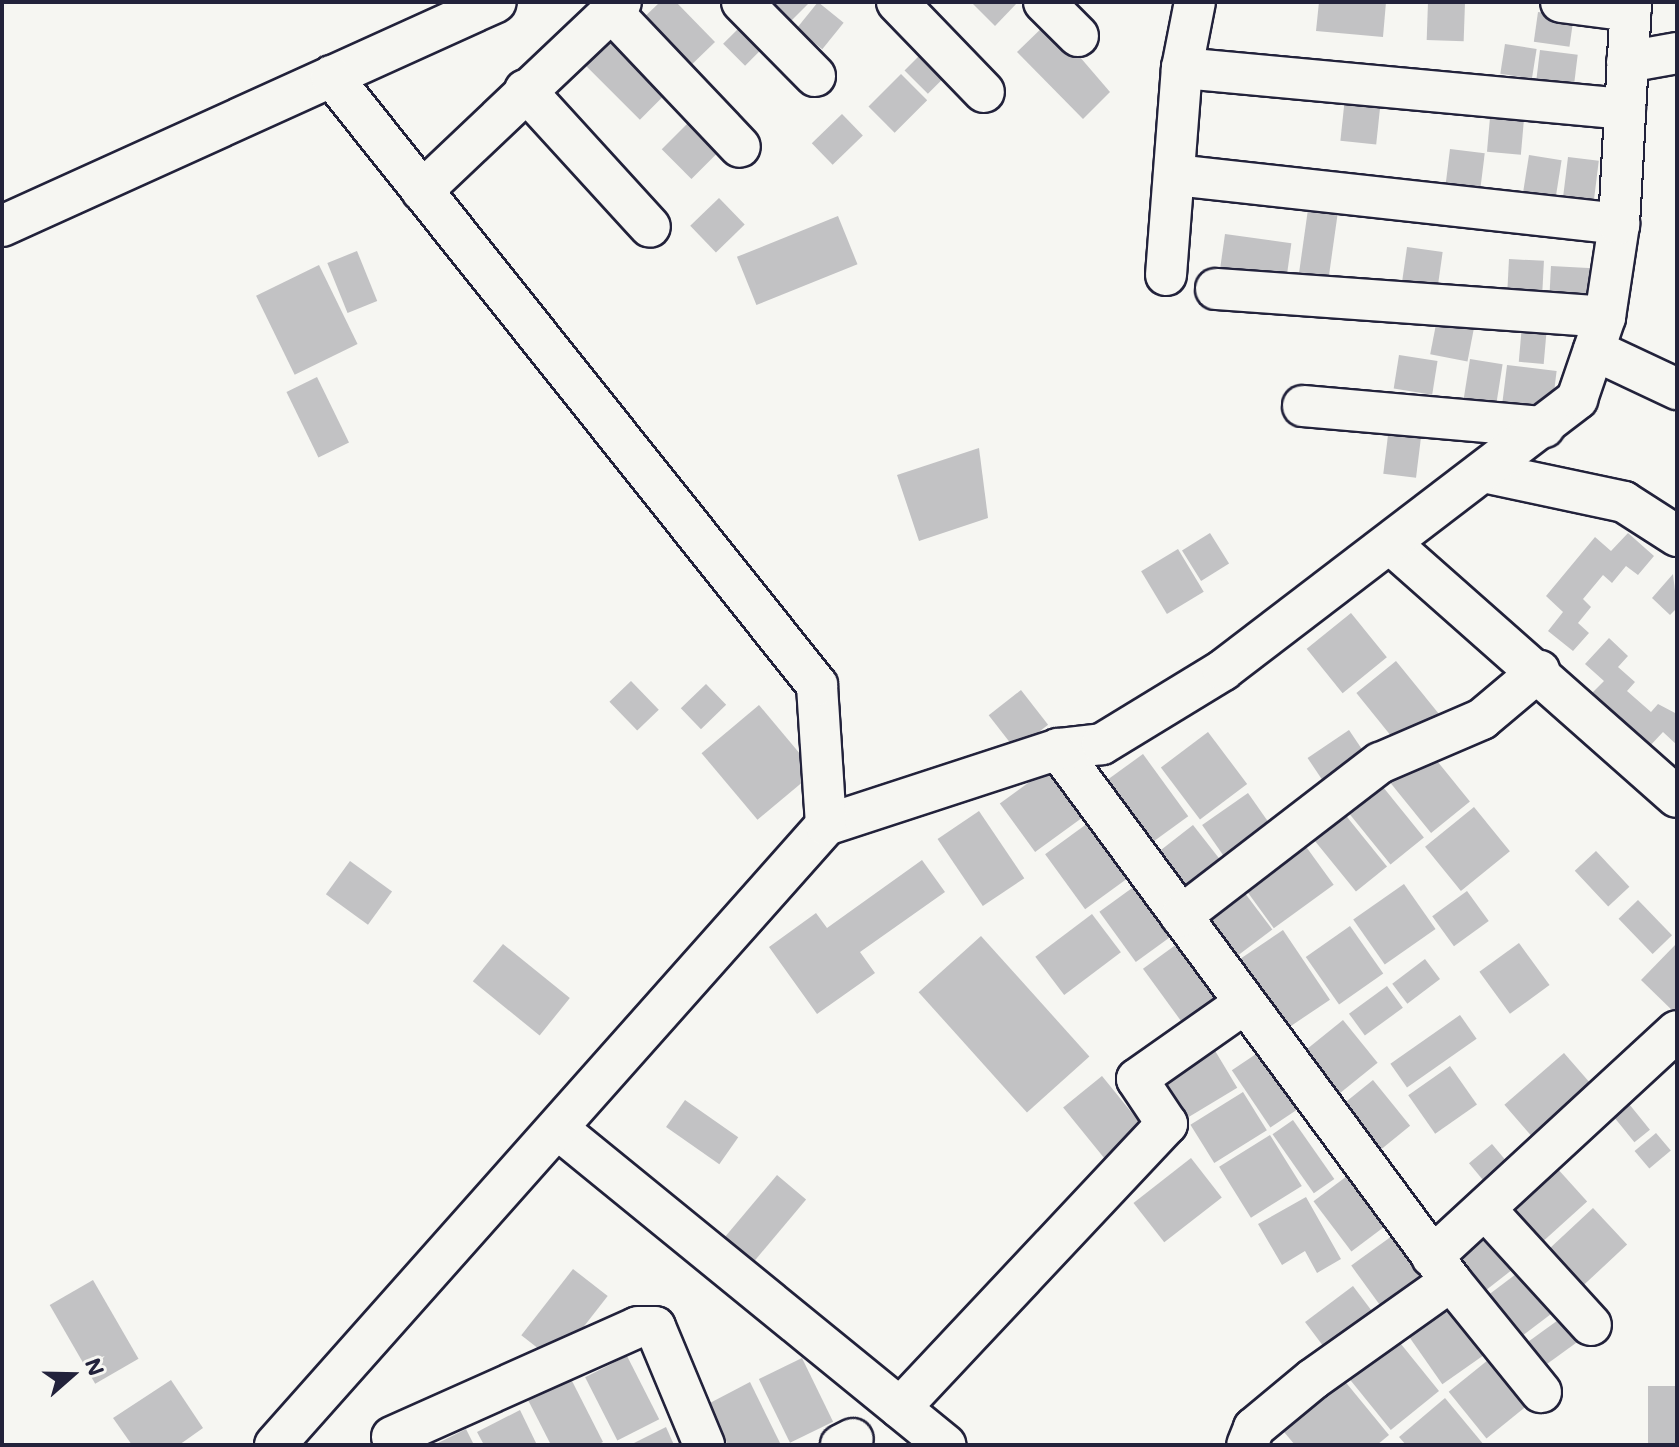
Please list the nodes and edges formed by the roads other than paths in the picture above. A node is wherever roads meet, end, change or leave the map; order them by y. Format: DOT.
graph roads {
  1 [pos="496,2"];
  2 [pos="742,2"];
  3 [pos="897,2"];
  4 [pos="1044,2"];
  5 [pos="1195,2"];
  6 [pos="1561,2"];
  7 [pos="616,6"];
  8 [pos="1630,7"];
  9 [pos="1078,36"];
  10 [pos="1677,53"];
  11 [pos="1627,62"];
  12 [pos="1182,68"];
  13 [pos="331,76"];
  14 [pos="815,76"];
  15 [pos="525,90"];
  16 [pos="984,92"];
  17 [pos="1625,109"];
  18 [pos="740,147"];
  19 [pos="1176,175"];
  20 [pos="422,191"];
  21 [pos="1619,224"];
  22 [pos="2,226"];
  23 [pos="650,227"];
  24 [pos="1166,275"];
  25 [pos="1216,289"];
  26 [pos="1599,334"];
  27 [pos="1677,389"];
  28 [pos="1303,406"];
  29 [pos="1544,427"];
  30 [pos="1488,473"];
  31 [pos="1677,536"];
  32 [pos="1392,545"];
  33 [pos="1539,671"];
  34 [pos="1058,749"];
  35 [pos="1677,797"];
  36 [pos="826,825"];
  37 [pos="1181,916"];
  38 [pos="1245,1003"];
  39 [pos="1677,1031"];
  40 [pos="558,1129"];
  41 [pos="1485,1209"];
  42 [pos="1442,1269"];
  43 [pos="1591,1325"];
  44 [pos="1541,1392"];
  45 [pos="900,1408"];
  46 [pos="392,1437"];
  47 [pos="275,1445"];
  48 [pos="704,1445"];
  49 [pos="945,1445"];
  50 [pos="1247,1445"];
  1 -- 13 [label="street"];
  2 -- 14 [label="street"];
  3 -- 16 [label="street"];
  4 -- 9 [label="street"];
  5 -- 12 [label="street"];
  6 -- 8 [label="street"];
  7 -- 15 [label="street"];
  7 -- 18 [label="street"];
  8 -- 11 [label="street"];
  10 -- 11 [label="street"];
  11 -- 17 [label="street"];
  12 -- 17 [label="street"];
  12 -- 19 [label="street"];
  13 -- 20 [label="street"];
  13 -- 22 [label="street"];
  15 -- 20 [label="street"];
  15 -- 23 [label="street"];
  17 -- 21 [label="street"];
  19 -- 21 [label="street"];
  19 -- 24 [label="street"];
  20 -- 36 [label="street"];
  21 -- 26 [label="street"];
  25 -- 26 [label="street"];
  26 -- 27 [label="street"];
  26 -- 29 [label="street"];
  28 -- 29 [label="street"];
  29 -- 30 [label="street"];
  30 -- 31 [label="street"];
  30 -- 32 [label="street"];
  32 -- 33 [label="street"];
  32 -- 34 [label="street"];
  33 -- 35 [label="street"];
  33 -- 37 [label="street"];
  34 -- 36 [label="street"];
  34 -- 37 [label="street"];
  36 -- 40 [label="street"];
  37 -- 38 [label="street"];
  38 -- 42 [label="street"];
  38 -- 45 [label="street"];
  39 -- 41 [label="street"];
  40 -- 45 [label="street"];
  40 -- 47 [label="street"];
  41 -- 42 [label="street"];
  41 -- 43 [label="street"];
  42 -- 44 [label="street"];
  42 -- 50 [label="street"];
  45 -- 49 [label="street"];
  46 -- 48 [label="street"];
}
